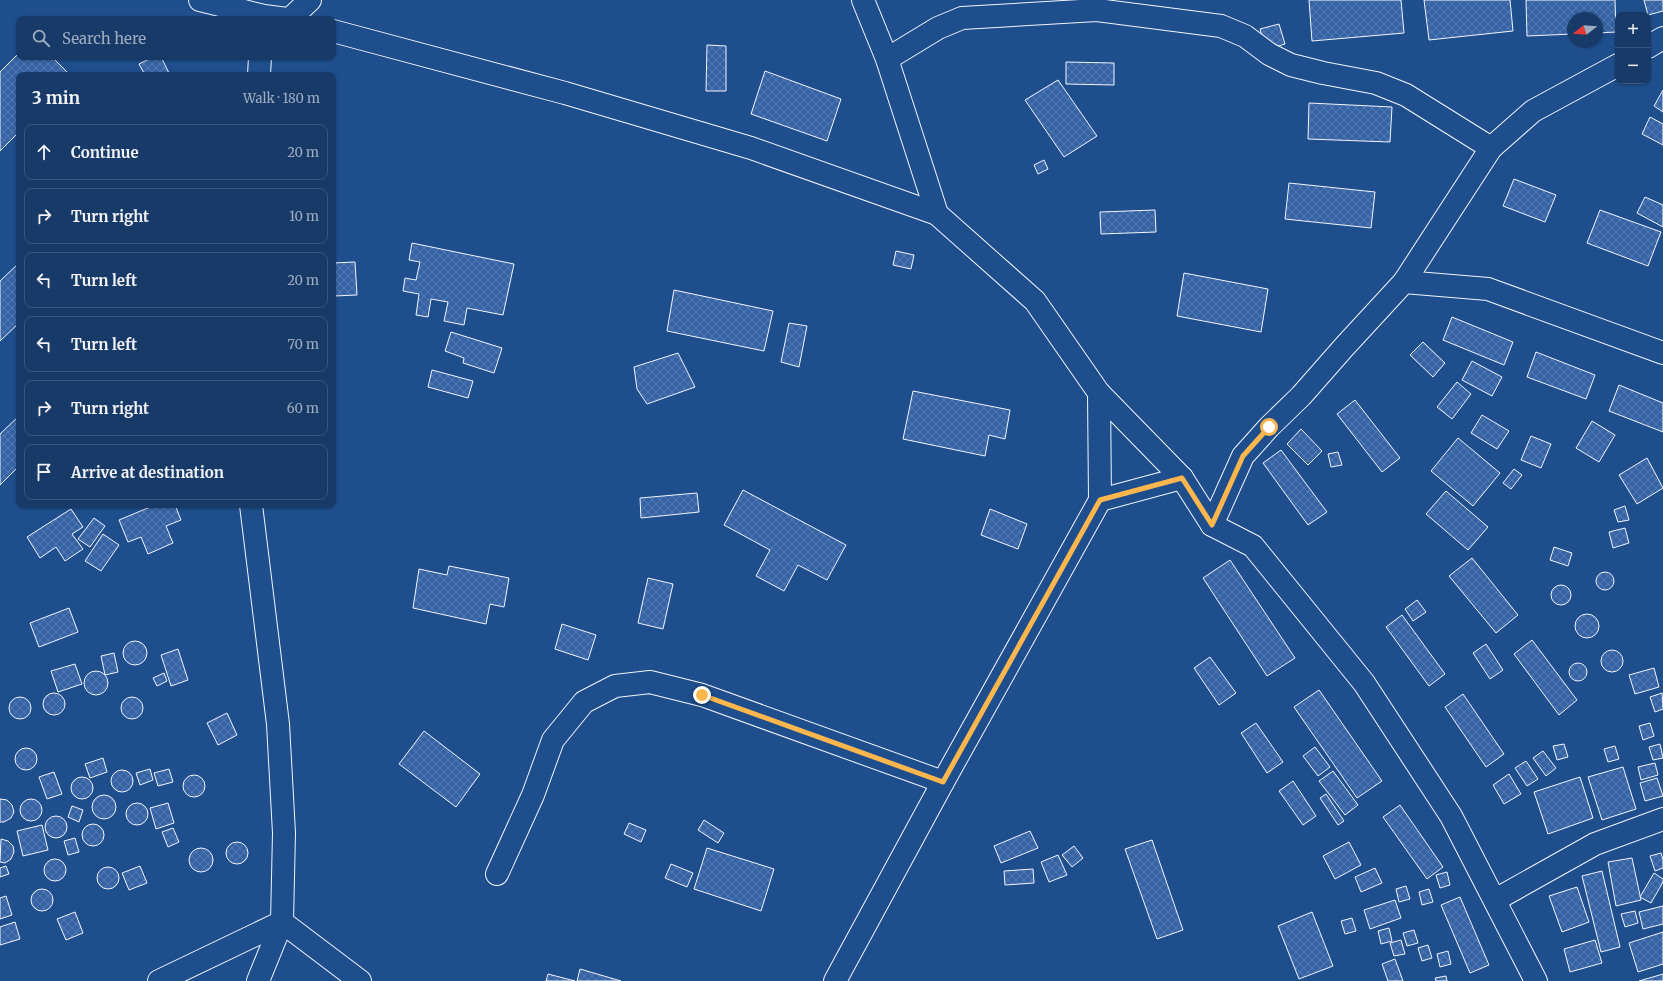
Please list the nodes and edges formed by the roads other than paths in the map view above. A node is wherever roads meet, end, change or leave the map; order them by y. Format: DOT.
graph roads {
  1 [pos="200,0"];
  2 [pos="310,0"];
  3 [pos="863,0"];
  4 [pos="260,16"];
  5 [pos="292,16"];
  6 [pos="336,32"];
  7 [pos="1663,38"];
  8 [pos="1651,45"];
  9 [pos="887,59"];
  10 [pos="260,60"];
  11 [pos="1615,67"];
  12 [pos="259,72"];
  13 [pos="1491,148"];
  14 [pos="937,214"];
  15 [pos="1404,282"];
  16 [pos="1663,353"];
  17 [pos="1098,394"];
  18 [pos="1182,478"];
  19 [pos="1100,500"];
  20 [pos="251,508"];
  21 [pos="1212,525"];
  22 [pos="943,782"];
  23 [pos="1663,819"];
  24 [pos="496,874"];
  25 [pos="1495,900"];
  26 [pos="282,922"];
  27 [pos="160,981"];
  28 [pos="258,981"];
  29 [pos="360,981"];
  30 [pos="835,981"];
  31 [pos="1536,981"];
  1 -- 4 [label="street"];
  2 -- 5 [label="street"];
  3 -- 9 [label="street"];
  6 -- 14 [label="street"];
  7 -- 8 [label="street"];
  9 -- 13 [label="street"];
  9 -- 14 [label="street"];
  10 -- 12 [label="street"];
  11 -- 13 [label="street"];
  13 -- 15 [label="street"];
  14 -- 17 [label="street"];
  15 -- 16 [label="street"];
  15 -- 21 [label="street"];
  17 -- 18 [label="street"];
  17 -- 19 [label="street"];
  18 -- 19 [label="street"];
  18 -- 21 [label="street"];
  19 -- 22 [label="street"];
  20 -- 26 [label="street"];
  21 -- 25 [label="street"];
  22 -- 24 [label="street"];
  22 -- 30 [label="street"];
  23 -- 25 [label="street"];
  25 -- 31 [label="street"];
  26 -- 27 [label="street"];
  26 -- 28 [label="street"];
  26 -- 29 [label="street"];
}
